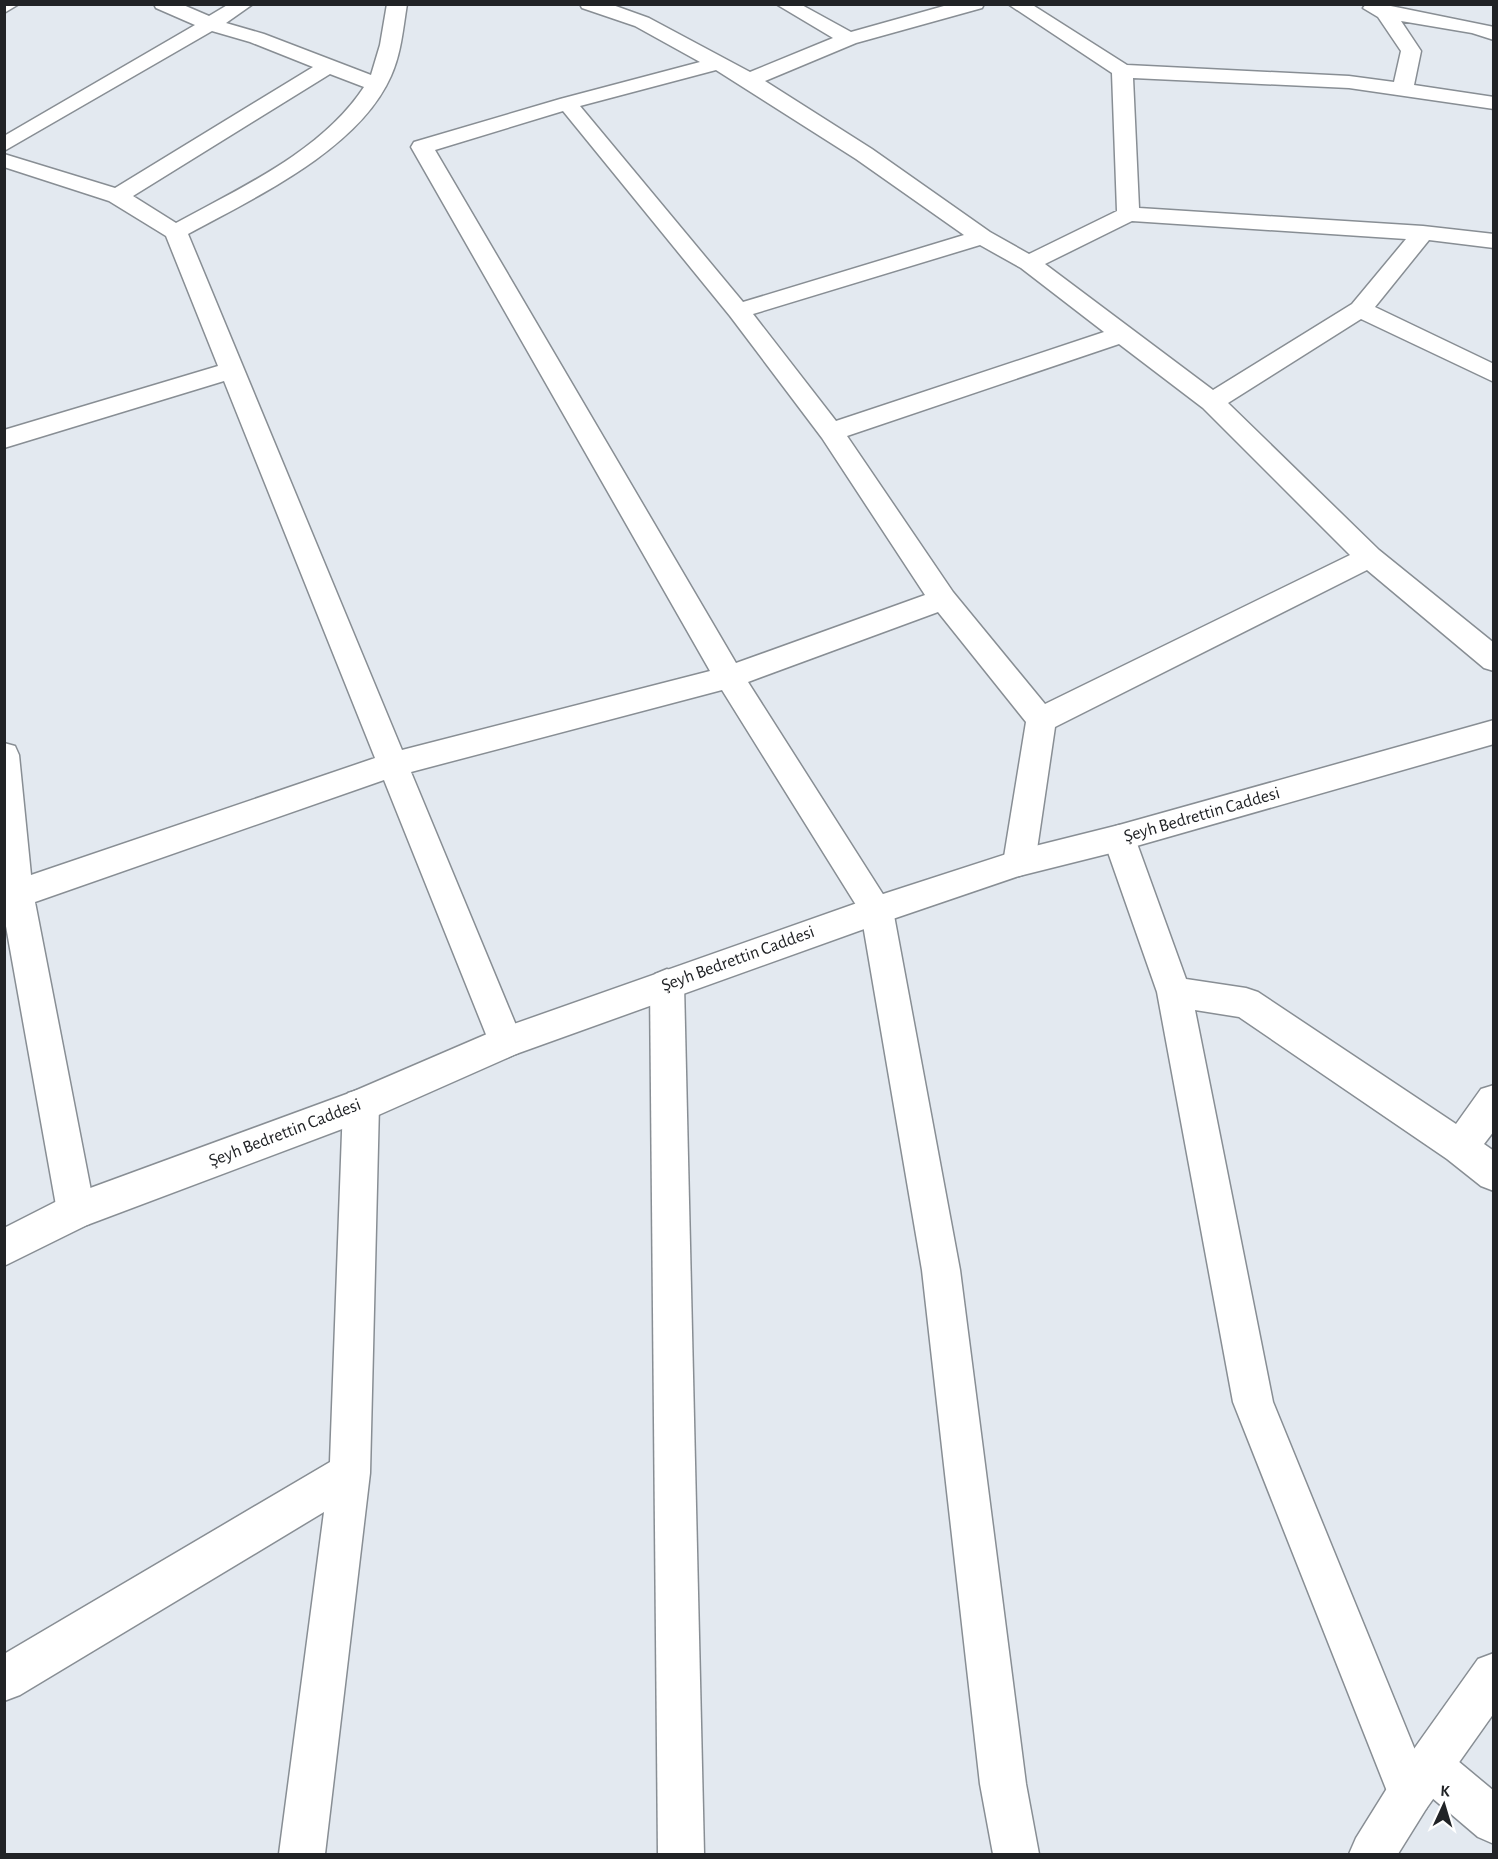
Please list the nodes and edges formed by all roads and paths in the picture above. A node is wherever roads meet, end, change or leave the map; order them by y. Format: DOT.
graph roads {
  1 [pos="10,4"];
  2 [pos="163,4"];
  3 [pos="244,4"];
  4 [pos="397,4"];
  5 [pos="589,4"];
  6 [pos="785,4"];
  7 [pos="975,4"];
  8 [pos="1017,4"];
  9 [pos="1366,4"];
  10 [pos="4,7"];
  11 [pos="1385,13"];
  12 [pos="1494,19"];
  13 [pos="212,25"];
  14 [pos="1484,31"];
  15 [pos="849,39"];
  16 [pos="715,64"];
  17 [pos="329,66"];
  18 [pos="1122,71"];
  19 [pos="749,80"];
  20 [pos="377,85"];
  21 [pos="1403,89"];
  22 [pos="567,103"];
  23 [pos="1494,103"];
  24 [pos="4,145"];
  25 [pos="4,160"];
  26 [pos="117,196"];
  27 [pos="1128,214"];
  28 [pos="176,232"];
  29 [pos="1423,233"];
  30 [pos="982,237"];
  31 [pos="1494,241"];
  32 [pos="1029,263"];
  33 [pos="1360,309"];
  34 [pos="738,311"];
  35 [pos="1123,334"];
  36 [pos="232,370"];
  37 [pos="1494,374"];
  38 [pos="1212,402"];
  39 [pos="831,432"];
  40 [pos="4,440"];
  41 [pos="1369,557"];
  42 [pos="943,599"];
  43 [pos="1494,660"];
  44 [pos="729,677"];
  45 [pos="1041,720"];
  46 [pos="1494,732"];
  47 [pos="4,755"];
  48 [pos="394,764"];
  49 [pos="1119,838"];
  50 [pos="1019,863"];
  51 [pos="17,894"];
  52 [pos="877,910"];
  53 [pos="15,950"];
  54 [pos="667,984"];
  55 [pos="1174,992"];
  56 [pos="506,1042"];
  57 [pos="1494,1101"];
  58 [pos="361,1105"];
  59 [pos="1460,1147"];
  60 [pos="1494,1174"];
  61 [pos="76,1211"];
  62 [pos="4,1248"];
  63 [pos="350,1473"];
  64 [pos="1494,1675"];
  65 [pos="4,1679"];
  66 [pos="1420,1780"];
  67 [pos="1494,1821"];
  68 [pos="302,1854"];
  69 [pos="681,1854"];
  70 [pos="1016,1854"];
  71 [pos="1372,1854"];
  1 -- 10 [label="street"];
  2 -- 13 [label="street"];
  3 -- 13 [label="street"];
  4 -- 20 [label="street"];
  5 -- 16 [label="street"];
  6 -- 15 [label="street"];
  7 -- 15 [label="street"];
  8 -- 18 [label="street"];
  9 -- 11 [label="street"];
  11 -- 14 [label="street"];
  11 -- 21 [label="street"];
  12 -- 14 [label="street"];
  13 -- 17 [label="street"];
  13 -- 24 [label="street"];
  15 -- 19 [label="street"];
  16 -- 19 [label="street"];
  16 -- 22 [label="street"];
  17 -- 20 [label="street"];
  17 -- 26 [label="street"];
  18 -- 21 [label="street"];
  18 -- 27 [label="street"];
  19 -- 30 [label="street"];
  20 -- 28 [label="street"];
  21 -- 23 [label="street"];
  22 -- 34 [label="street"];
  22 -- 44 [label="street"];
  25 -- 26 [label="street"];
  26 -- 28 [label="street"];
  27 -- 29 [label="street"];
  27 -- 32 [label="street"];
  28 -- 36 [label="street"];
  29 -- 31 [label="street"];
  29 -- 33 [label="street"];
  30 -- 32 [label="street"];
  30 -- 34 [label="street"];
  32 -- 35 [label="street"];
  33 -- 37 [label="street"];
  33 -- 38 [label="street"];
  34 -- 39 [label="street"];
  35 -- 38 [label="street"];
  35 -- 39 [label="street"];
  36 -- 40 [label="street"];
  36 -- 48 [label="street"];
  38 -- 41 [label="street"];
  39 -- 42 [label="street"];
  41 -- 43 [label="street"];
  41 -- 45 [label="street"];
  42 -- 44 [label="street"];
  42 -- 45 [label="street"];
  44 -- 48 [label="street"];
  44 -- 52 [label="street"];
  45 -- 50 [label="street"];
  46 -- 49 [label="street, Şeyh Bedrettin Caddesi"];
  47 -- 51 [label="street"];
  48 -- 51 [label="street"];
  48 -- 56 [label="street"];
  49 -- 50 [label="street, Şeyh Bedrettin Caddesi"];
  49 -- 55 [label="street"];
  50 -- 52 [label="street, Şeyh Bedrettin Caddesi"];
  51 -- 53 [label="street"];
  52 -- 54 [label="street, Şeyh Bedrettin Caddesi"];
  52 -- 70 [label="street"];
  53 -- 61 [label="street"];
  54 -- 56 [label="street, Şeyh Bedrettin Caddesi"];
  54 -- 69 [label="street"];
  55 -- 59 [label="street"];
  55 -- 66 [label="street"];
  56 -- 58 [label="street, Şeyh Bedrettin Caddesi"];
  57 -- 59 [label="street"];
  58 -- 61 [label="street, Şeyh Bedrettin Caddesi"];
  58 -- 63 [label="street"];
  59 -- 60 [label="street"];
  61 -- 62 [label="street, Şeyh Bedrettin Caddesi"];
  63 -- 65 [label="street"];
  63 -- 68 [label="street"];
  64 -- 66 [label="street"];
  66 -- 67 [label="street"];
  66 -- 71 [label="street"];
}
